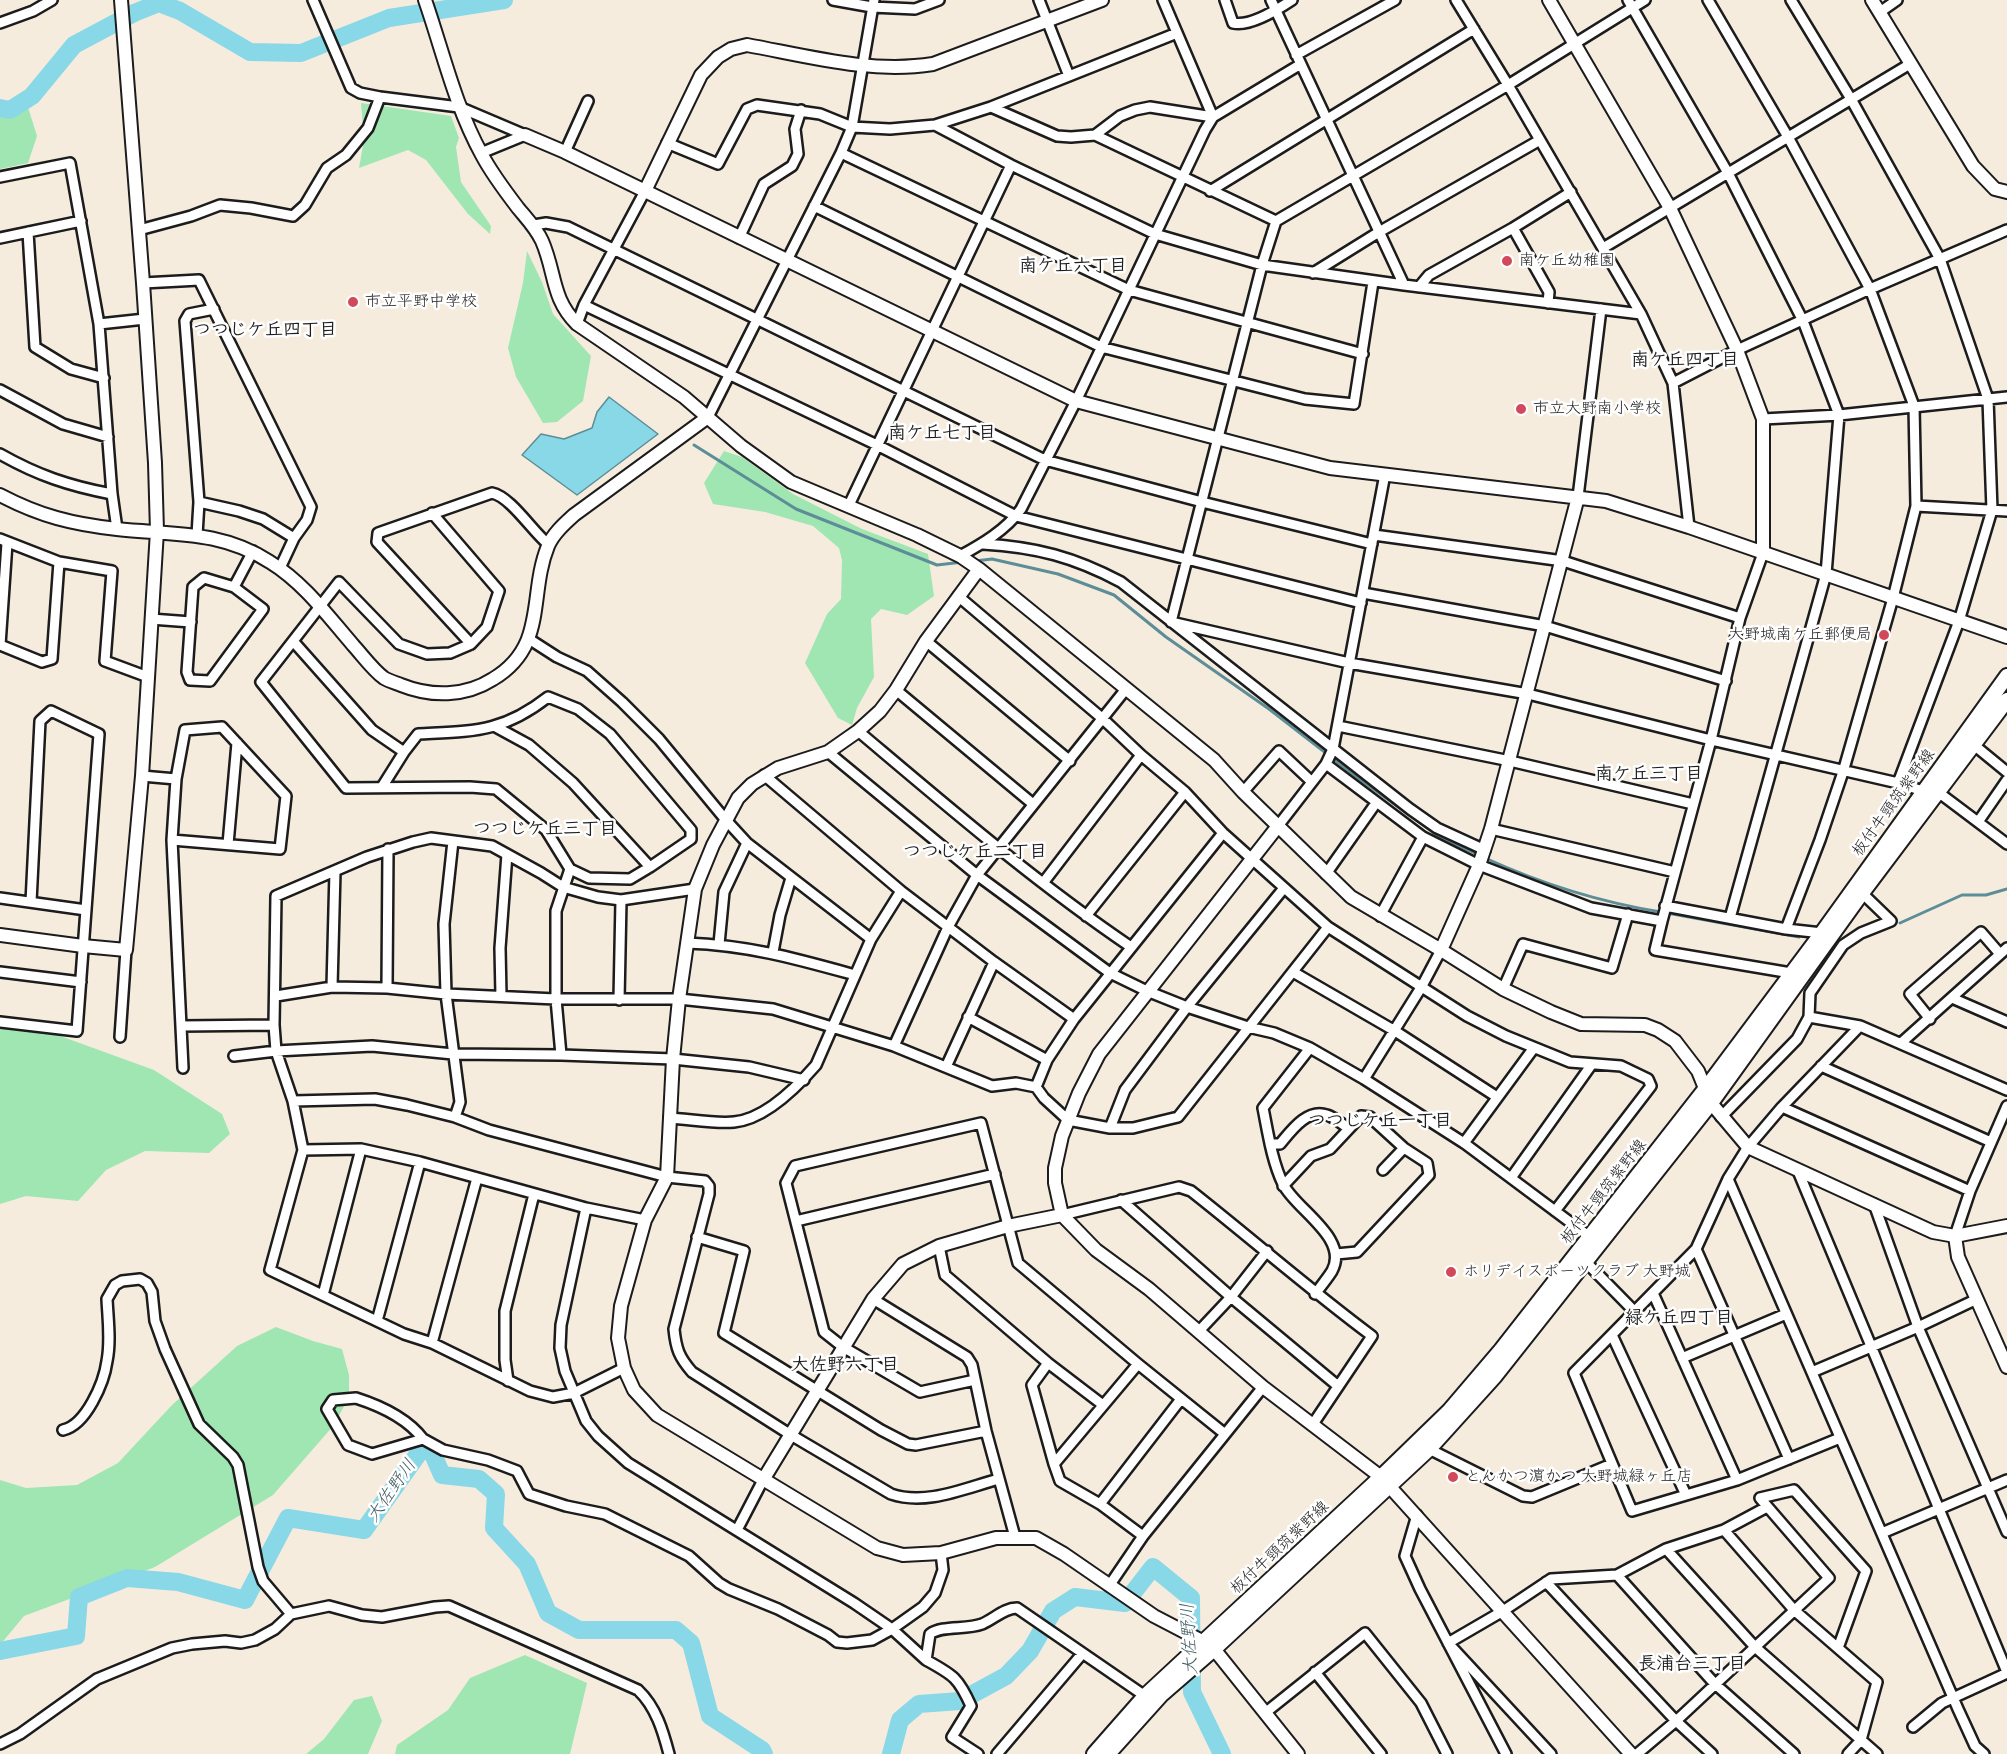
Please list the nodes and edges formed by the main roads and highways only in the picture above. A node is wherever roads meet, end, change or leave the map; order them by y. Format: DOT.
graph roads {
  1 [pos="2007,676"];
  2 [pos="2007,700"];
  3 [pos="1581,1258"];
  4 [pos="1385,1481"];
  5 [pos="1208,1646"];
  6 [pos="1094,1754"];
  7 [pos="1108,1754"];
  1 -- 3 [label="main road, 板付牛頸筑紫野線"];
  2 -- 3 [label="main road, 板付牛頸筑紫野線"];
  3 -- 4 [label="main road, 板付牛頸筑紫野線"];
  3 -- 4 [label="main road, 板付牛頸筑紫野線"];
  4 -- 5 [label="main road, 板付牛頸筑紫野線"];
  5 -- 6 [label="main road, 板付牛頸筑紫野線"];
  5 -- 7 [label="main road, 板付牛頸筑紫野線"];
}
